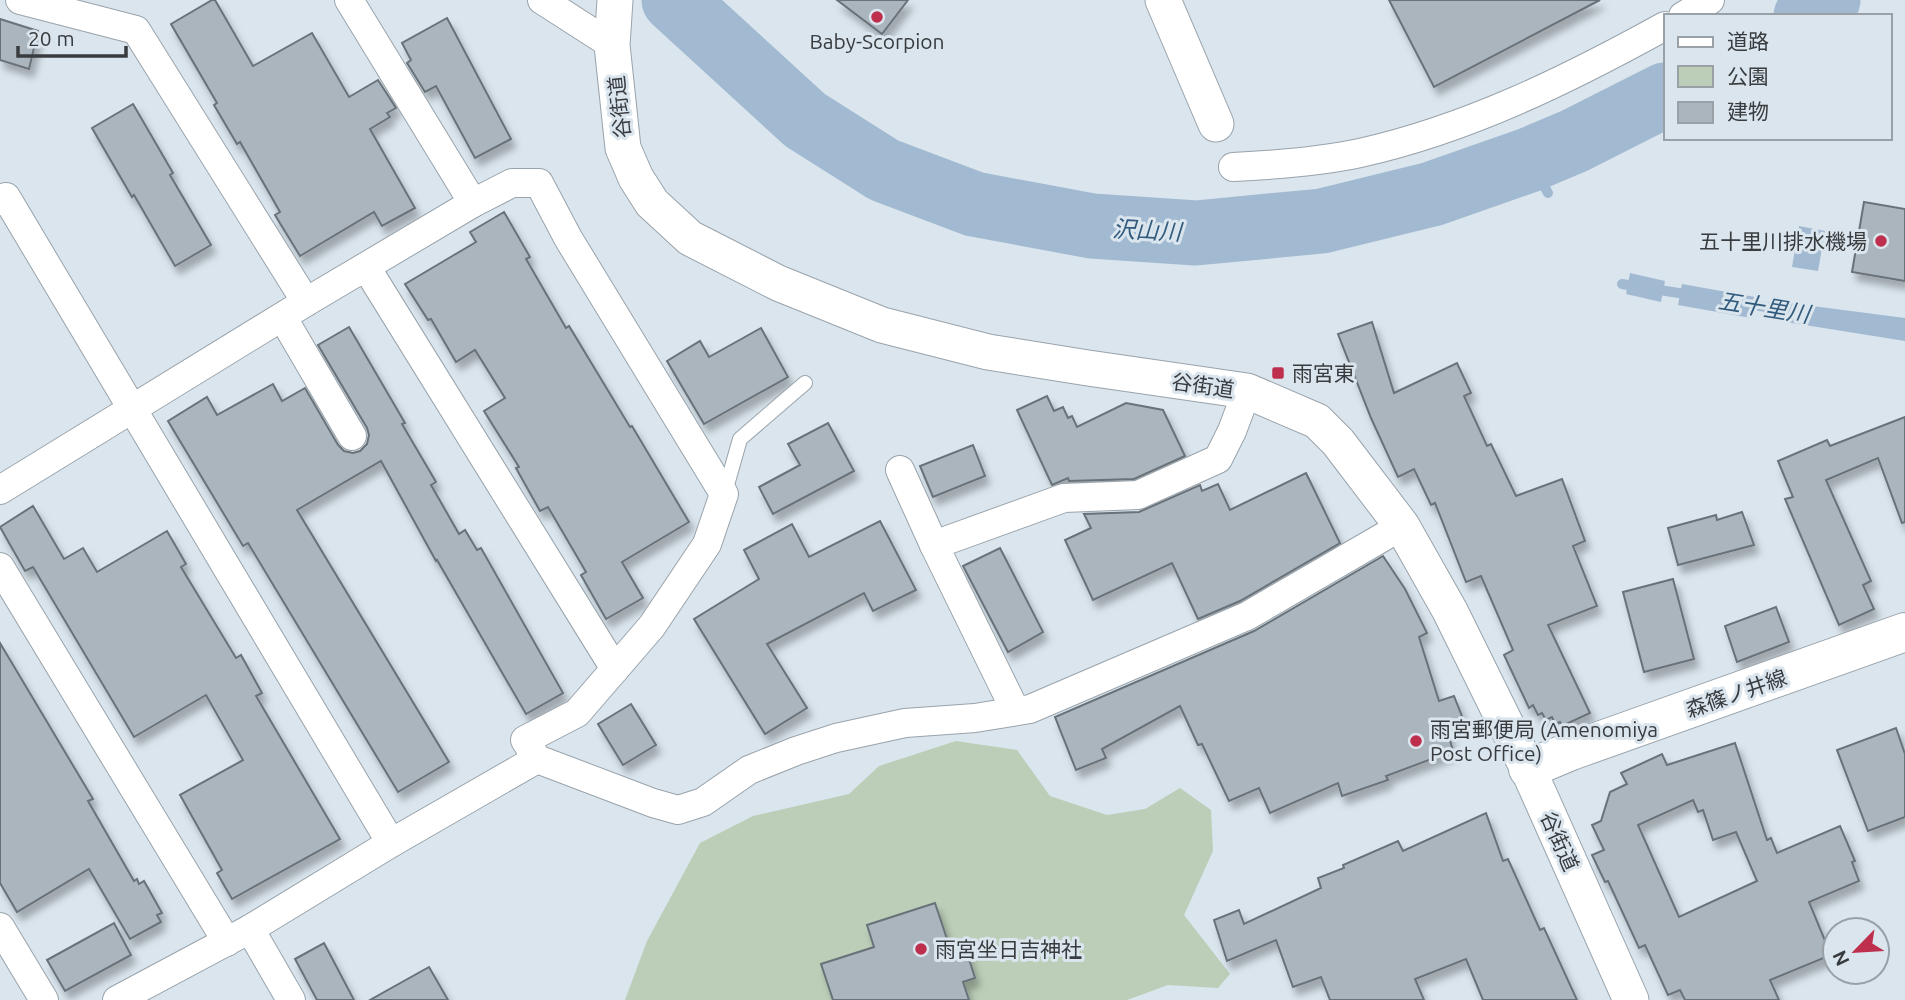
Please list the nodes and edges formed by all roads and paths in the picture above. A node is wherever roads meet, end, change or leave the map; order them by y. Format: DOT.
graph roads {
  1 [pos="20,0"];
  2 [pos="349,0"];
  3 [pos="542,0"];
  4 [pos="1163,0"];
  5 [pos="1710,0"];
  6 [pos="1686,14"];
  7 [pos="614,21"];
  8 [pos="1664,27"];
  9 [pos="1216,124"];
  10 [pos="1233,167"];
  11 [pos="3,199"];
  12 [pos="473,203"];
  13 [pos="366,267"];
  14 [pos="294,310"];
  15 [pos="805,383"];
  16 [pos="1247,391"];
  17 [pos="134,408"];
  18 [pos="352,436"];
  19 [pos="900,470"];
  20 [pos="0,490"];
  21 [pos="724,494"];
  22 [pos="1402,526"];
  23 [pos="934,545"];
  24 [pos="0,567"];
  25 [pos="1905,632"];
  26 [pos="615,669"];
  27 [pos="1015,710"];
  28 [pos="537,759"];
  29 [pos="1528,769"];
  30 [pos="391,843"];
  31 [pos="0,927"];
  32 [pos="239,935"];
  33 [pos="44,1000"];
  34 [pos="117,1000"];
  35 [pos="291,1000"];
  36 [pos="1631,1000"];
  1 -- 14 [label="street"];
  2 -- 12 [label="street"];
  3 -- 7 [label="street"];
  4 -- 9 [label="street"];
  5 -- 6 [label="street"];
  7 -- 16 [label="street, 谷街道"];
  8 -- 10 [label="street"];
  11 -- 17 [label="street"];
  12 -- 13 [label="street"];
  12 -- 21 [label="street"];
  13 -- 14 [label="street"];
  13 -- 26 [label="street"];
  14 -- 17 [label="street"];
  14 -- 18 [label="street"];
  15 -- 21 [label="lane"];
  16 -- 22 [label="street, 谷街道"];
  16 -- 23 [label="street"];
  17 -- 20 [label="street"];
  17 -- 30 [label="street"];
  19 -- 23 [label="street"];
  21 -- 26 [label="street"];
  22 -- 27 [label="street"];
  22 -- 29 [label="street, 谷街道"];
  23 -- 27 [label="street"];
  24 -- 32 [label="street"];
  25 -- 29 [label="main road, 森篠ノ井線"];
  26 -- 28 [label="street"];
  27 -- 28 [label="street"];
  28 -- 30 [label="street"];
  29 -- 36 [label="street, 谷街道"];
  30 -- 32 [label="street"];
  31 -- 33 [label="street"];
  32 -- 34 [label="street"];
  32 -- 35 [label="street"];
}
